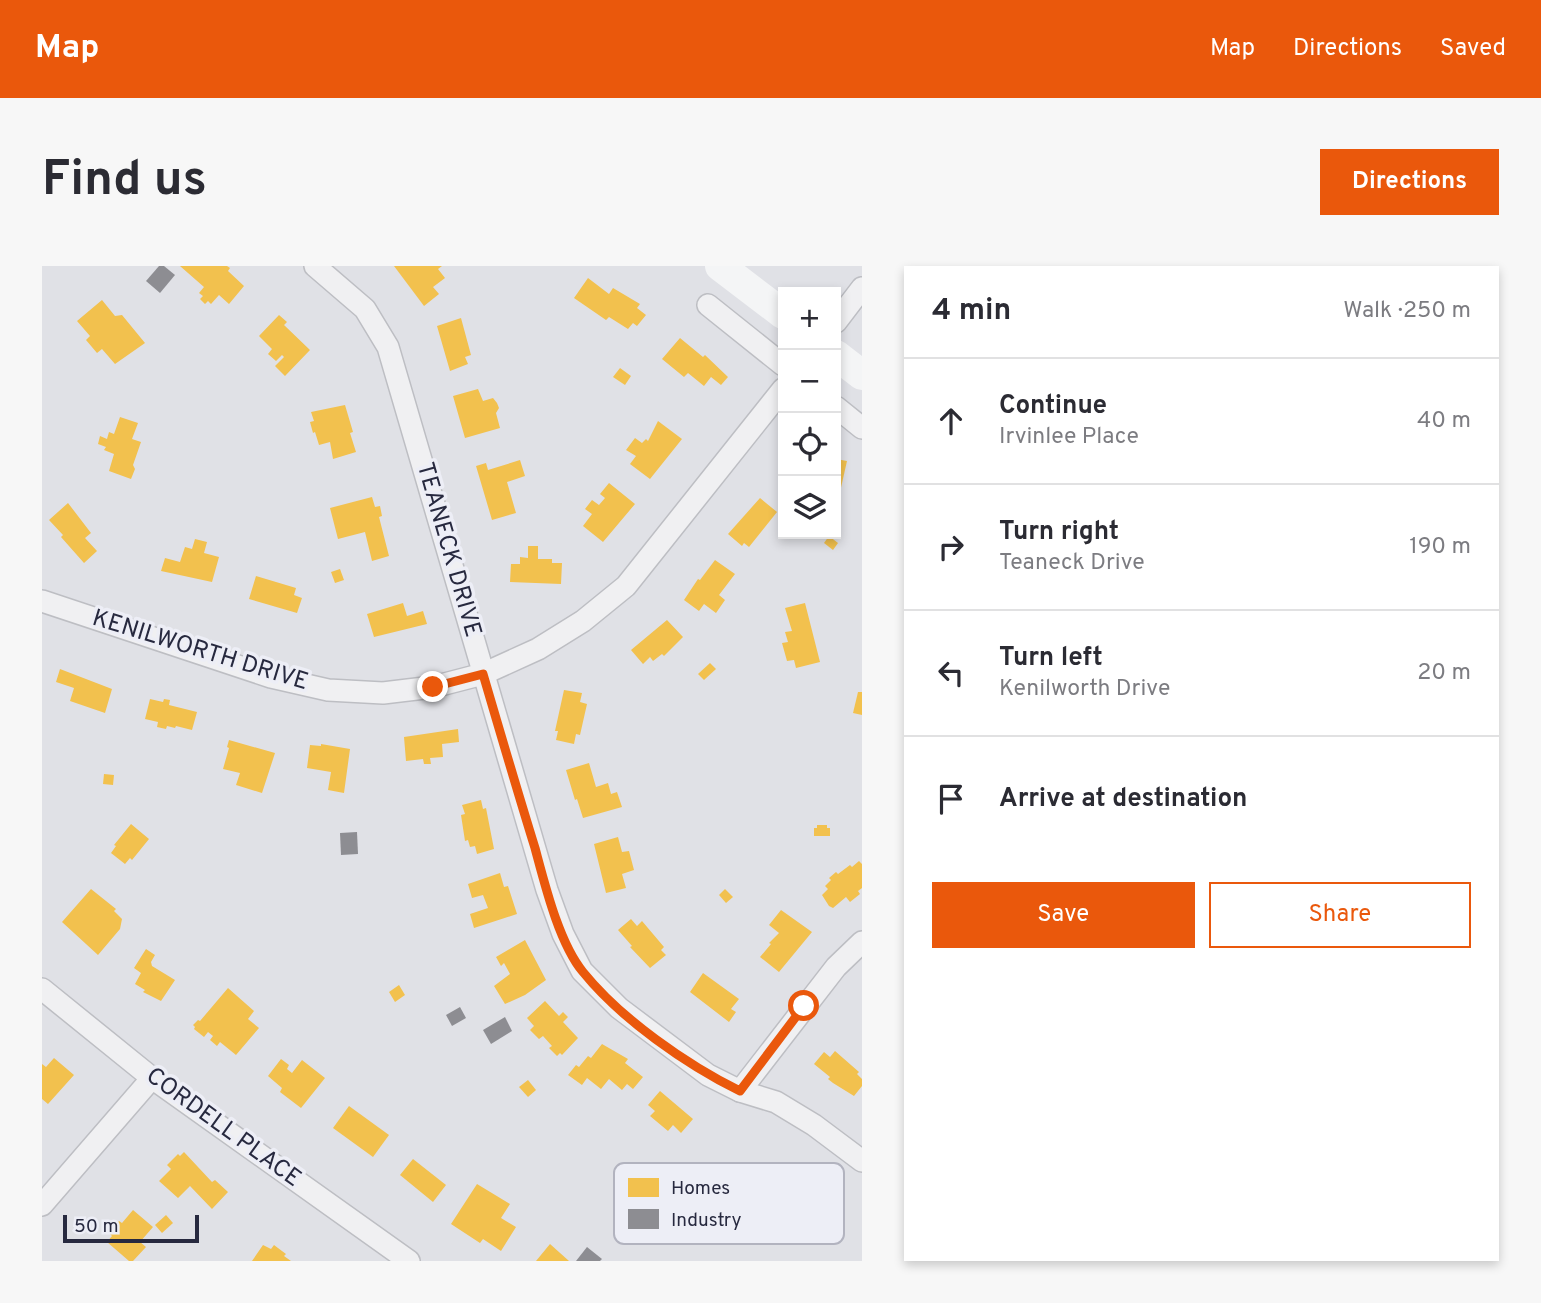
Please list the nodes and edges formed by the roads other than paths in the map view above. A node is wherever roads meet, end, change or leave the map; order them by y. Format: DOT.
graph roads {
  1 [pos="315,266"];
  2 [pos="720,266"];
  3 [pos="862,288"];
  4 [pos="708,305"];
  5 [pos="778,310"];
  6 [pos="841,315"];
  7 [pos="841,359"];
  8 [pos="778,361"];
  9 [pos="862,375"];
  10 [pos="778,395"];
  11 [pos="841,411"];
  12 [pos="862,428"];
  13 [pos="42,601"];
  14 [pos="483,674"];
  15 [pos="862,942"];
  16 [pos="42,989"];
  17 [pos="152,1078"];
  18 [pos="740,1091"];
  19 [pos="862,1161"];
  20 [pos="42,1205"];
  21 [pos="409,1261"];
  1 -- 14 [label="street, TEANECK DRIVE"];
  2 -- 5 [label="main road"];
  3 -- 6 [label="street"];
  4 -- 8 [label="street"];
  7 -- 9 [label="main road"];
  10 -- 14 [label="street, KENILWORTH DRIVE"];
  11 -- 12 [label="street"];
  13 -- 14 [label="street, KENILWORTH DRIVE"];
  14 -- 18 [label="street, TEANECK DRIVE"];
  15 -- 18 [label="street"];
  16 -- 17 [label="street, CORDELL PLACE"];
  17 -- 20 [label="street"];
  17 -- 21 [label="street, CORDELL PLACE"];
  18 -- 19 [label="street, TEANECK DRIVE"];
}
